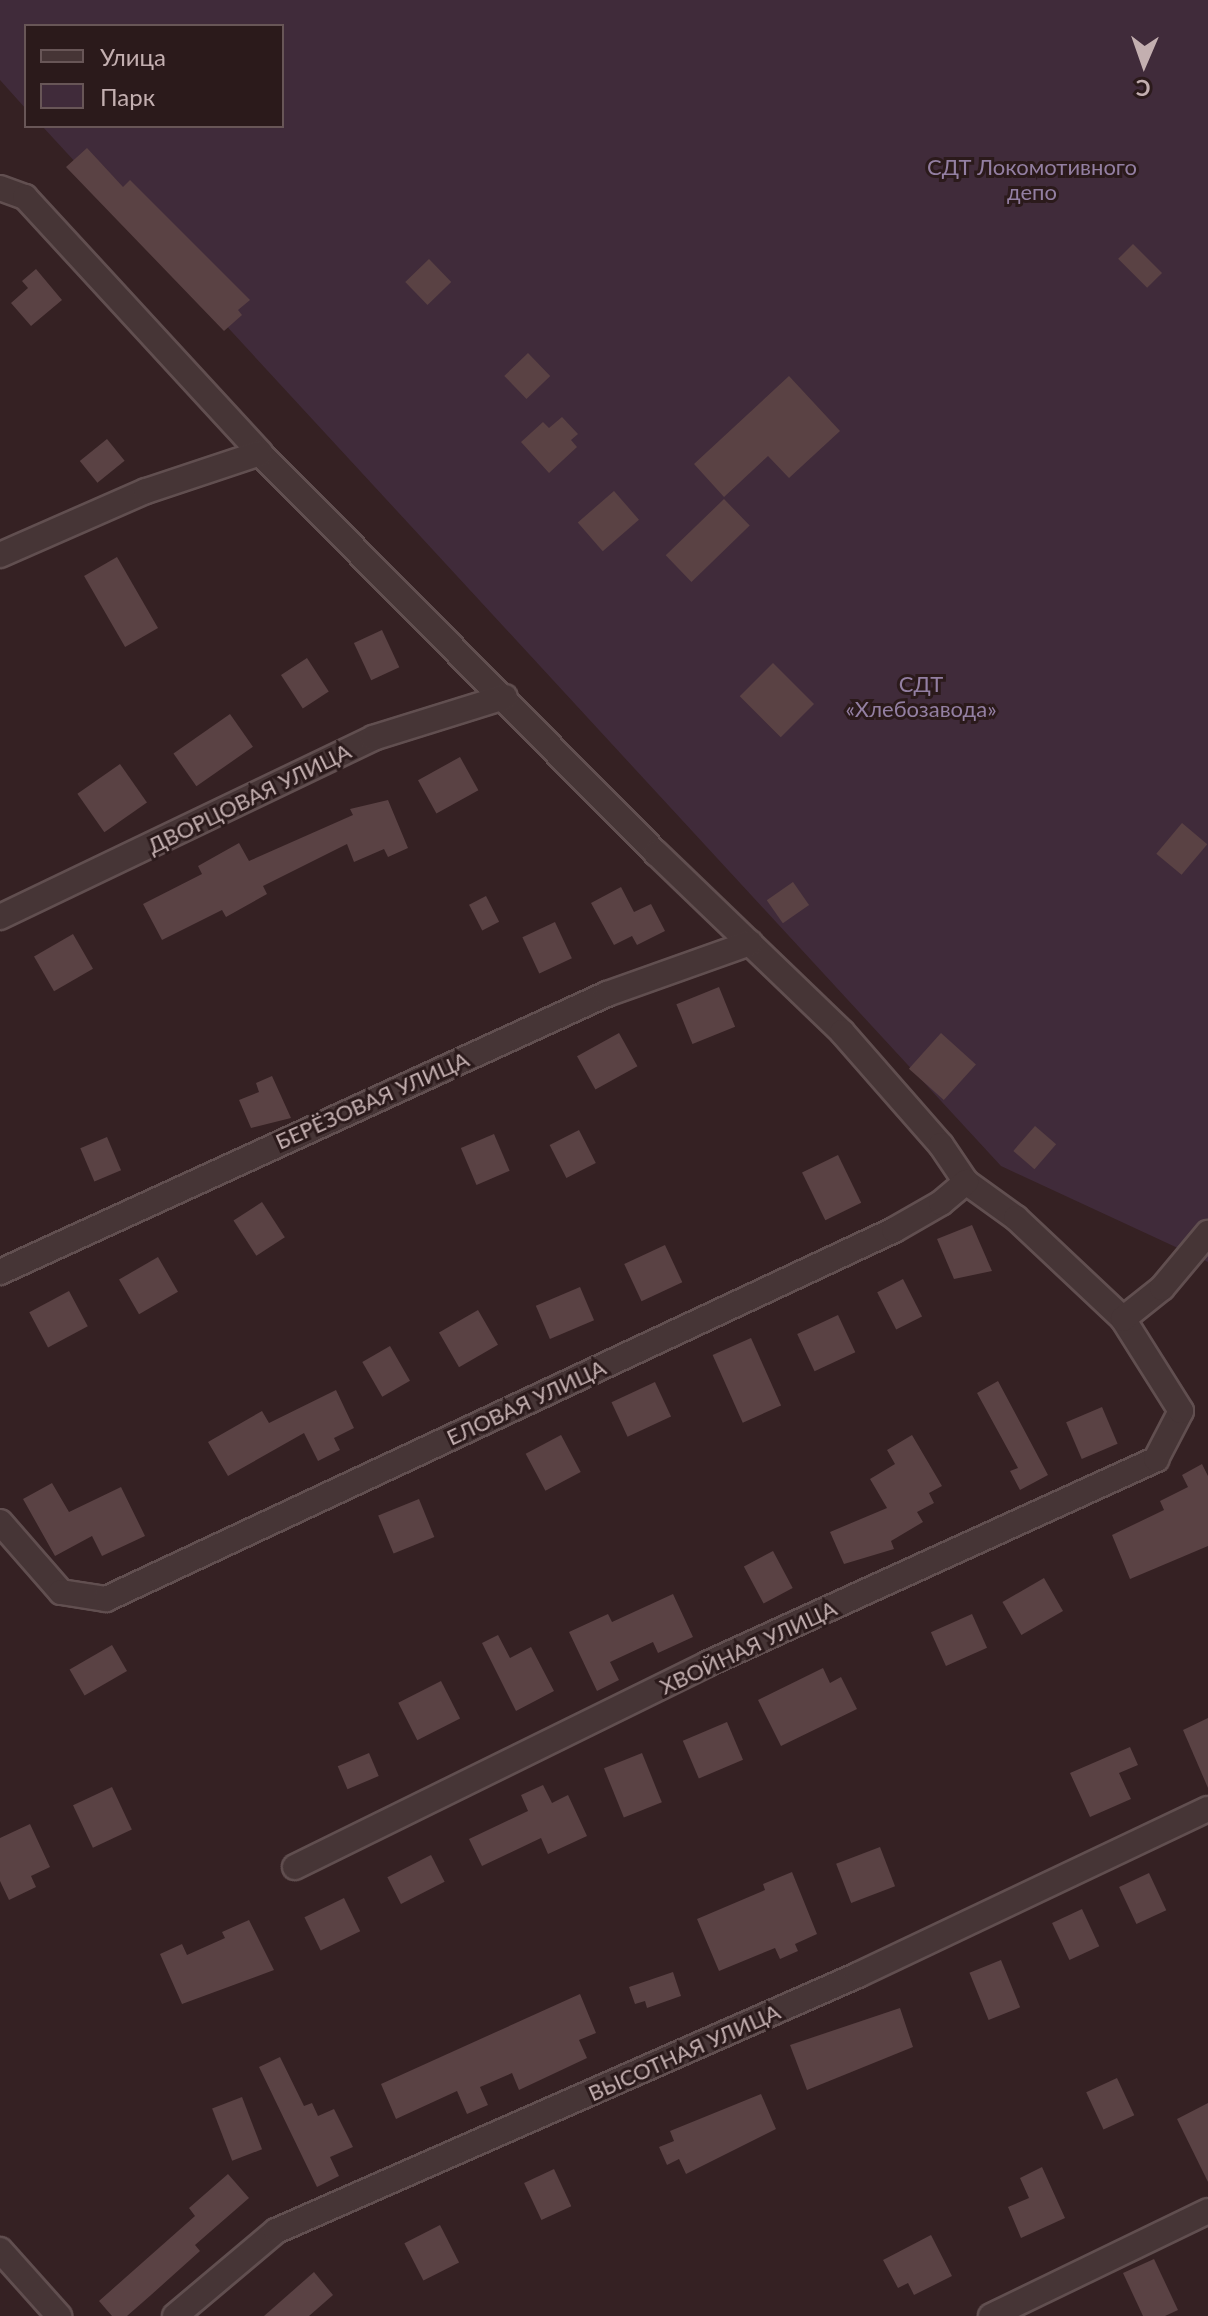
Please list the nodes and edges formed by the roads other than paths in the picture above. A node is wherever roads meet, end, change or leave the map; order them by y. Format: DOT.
graph roads {
  1 [pos="5,188"];
  2 [pos="260,453"];
  3 [pos="0,555"];
  4 [pos="505,697"];
  5 [pos="0,917"];
  6 [pos="750,943"];
  7 [pos="966,1182"];
  8 [pos="1208,1233"];
  9 [pos="0,1272"];
  10 [pos="1123,1319"];
  11 [pos="0,1522"];
  12 [pos="1208,1809"];
  13 [pos="295,1867"];
  14 [pos="1208,2211"];
  15 [pos="0,2250"];
  16 [pos="59,2316"];
  17 [pos="175,2316"];
  18 [pos="991,2316"];
  1 -- 2 [label="street"];
  2 -- 3 [label="street"];
  2 -- 4 [label="street"];
  4 -- 5 [label="street, ДВОРЦОВАЯ УЛИЦА"];
  4 -- 6 [label="street"];
  6 -- 7 [label="street"];
  6 -- 9 [label="street, БЕРЁЗОВАЯ УЛИЦА"];
  7 -- 10 [label="street"];
  7 -- 11 [label="street, ЕЛОВАЯ УЛИЦА"];
  8 -- 10 [label="street"];
  10 -- 13 [label="street, ХВОЙНАЯ УЛИЦА"];
  12 -- 17 [label="street, ВЫСОТНАЯ УЛИЦА"];
  14 -- 18 [label="street"];
  15 -- 16 [label="street"];
}
